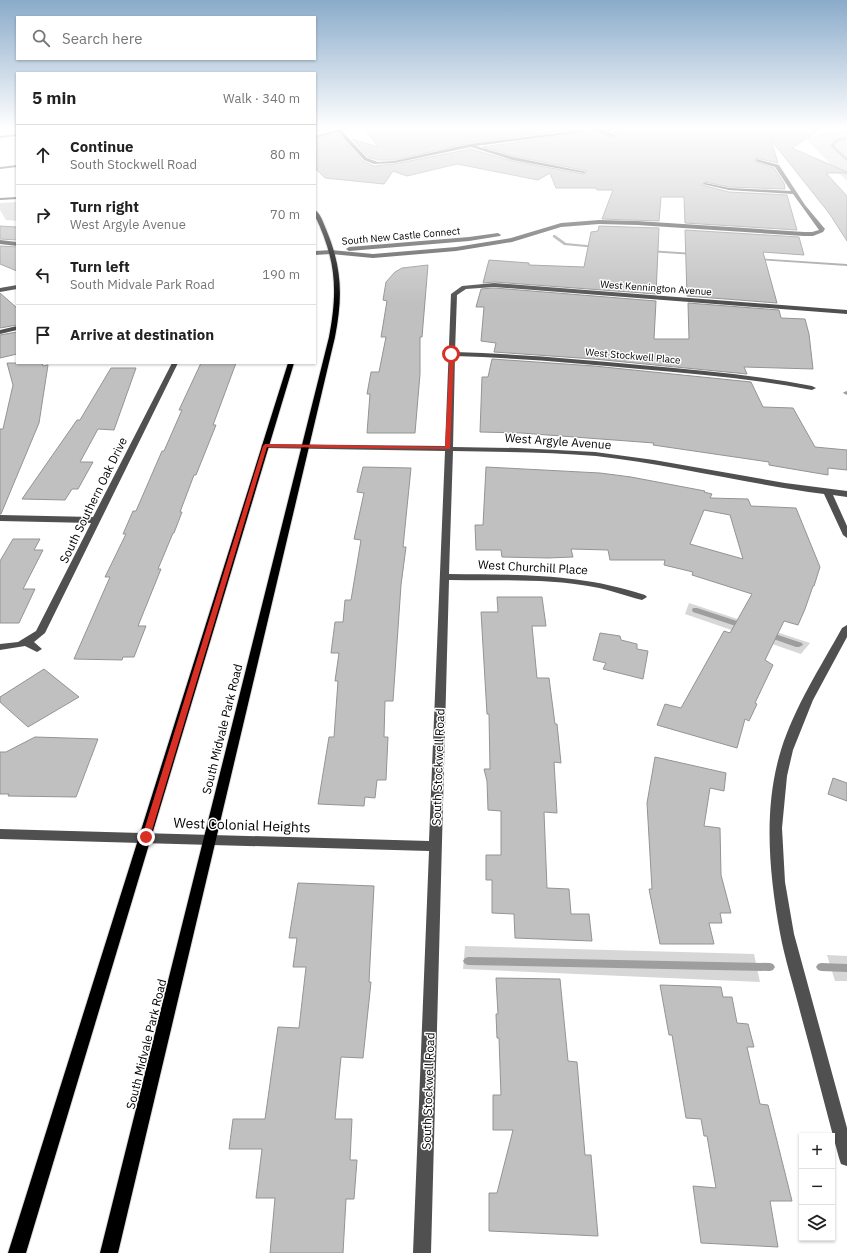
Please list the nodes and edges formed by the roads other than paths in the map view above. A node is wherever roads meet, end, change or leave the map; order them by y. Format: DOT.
graph roads {
  1 [pos="722,187"];
  2 [pos="791,187"];
  3 [pos="794,193"];
  4 [pos="16,198"];
  5 [pos="0,199"];
  6 [pos="316,213"];
  7 [pos="552,228"];
  8 [pos="514,233"];
  9 [pos="819,233"];
  10 [pos="507,234"];
  11 [pos="825,235"];
  12 [pos="0,242"];
  13 [pos="16,244"];
  14 [pos="331,252"];
  15 [pos="316,253"];
  16 [pos="459,285"];
  17 [pos="16,287"];
  18 [pos="0,290"];
  19 [pos="847,312"];
  20 [pos="16,328"];
  21 [pos="0,332"];
  22 [pos="451,354"];
  23 [pos="174,364"];
  24 [pos="291,364"];
  25 [pos="812,388"];
  26 [pos="265,446"];
  27 [pos="306,446"];
  28 [pos="448,448"];
  29 [pos="828,492"];
  30 [pos="847,494"];
  31 [pos="0,518"];
  32 [pos="95,520"];
  33 [pos="847,535"];
  34 [pos="444,577"];
  35 [pos="642,597"];
  36 [pos="847,628"];
  37 [pos="27,643"];
  38 [pos="0,647"];
  39 [pos="37,649"];
  40 [pos="0,834"];
  41 [pos="146,837"];
  42 [pos="210,839"];
  43 [pos="436,846"];
  44 [pos="847,1158"];
  45 [pos="17,1253"];
  46 [pos="109,1253"];
  47 [pos="422,1253"];
  1 -- 3 [label="street"];
  2 -- 3 [label="street"];
  3 -- 9 [label="street"];
  4 -- 5 [label="street"];
  6 -- 14 [label="main road, South Midvale Park Road"];
  7 -- 8 [label="street, South New Castle Connect"];
  7 -- 9 [label="street, South New Castle Connect"];
  7 -- 14 [label="street, South New Castle Connect"];
  9 -- 11 [label="street"];
  10 -- 14 [label="street, South New Castle Connect"];
  12 -- 13 [label="street"];
  14 -- 15 [label="street"];
  14 -- 27 [label="main road, South Midvale Park Road"];
  16 -- 19 [label="street, West Kennington Avenue"];
  16 -- 22 [label="street, South Stockwell Road"];
  17 -- 18 [label="street"];
  20 -- 21 [label="street"];
  22 -- 25 [label="street, West Stockwell Place"];
  22 -- 28 [label="street, South Stockwell Road"];
  23 -- 32 [label="street, South Southern Oak Drive"];
  24 -- 26 [label="main road"];
  26 -- 27 [label="street, West Argyle Avenue"];
  26 -- 41 [label="main road"];
  27 -- 28 [label="street, West Argyle Avenue"];
  27 -- 42 [label="main road, South Midvale Park Road"];
  28 -- 29 [label="street, West Argyle Avenue"];
  28 -- 34 [label="street, South Stockwell Road"];
  29 -- 30 [label="street, West Argyle Avenue"];
  29 -- 33 [label="street"];
  31 -- 32 [label="street"];
  32 -- 37 [label="street, South Southern Oak Drive"];
  34 -- 35 [label="street, West Churchill Place"];
  34 -- 43 [label="street, South Stockwell Road"];
  36 -- 44 [label="street"];
  37 -- 38 [label="street"];
  37 -- 39 [label="street"];
  40 -- 41 [label="street, West Colonial Heights"];
  41 -- 42 [label="street, West Colonial Heights"];
  41 -- 45 [label="main road"];
  42 -- 43 [label="street, West Colonial Heights"];
  42 -- 46 [label="main road, South Midvale Park Road"];
  43 -- 47 [label="street, South Stockwell Road"];
}
